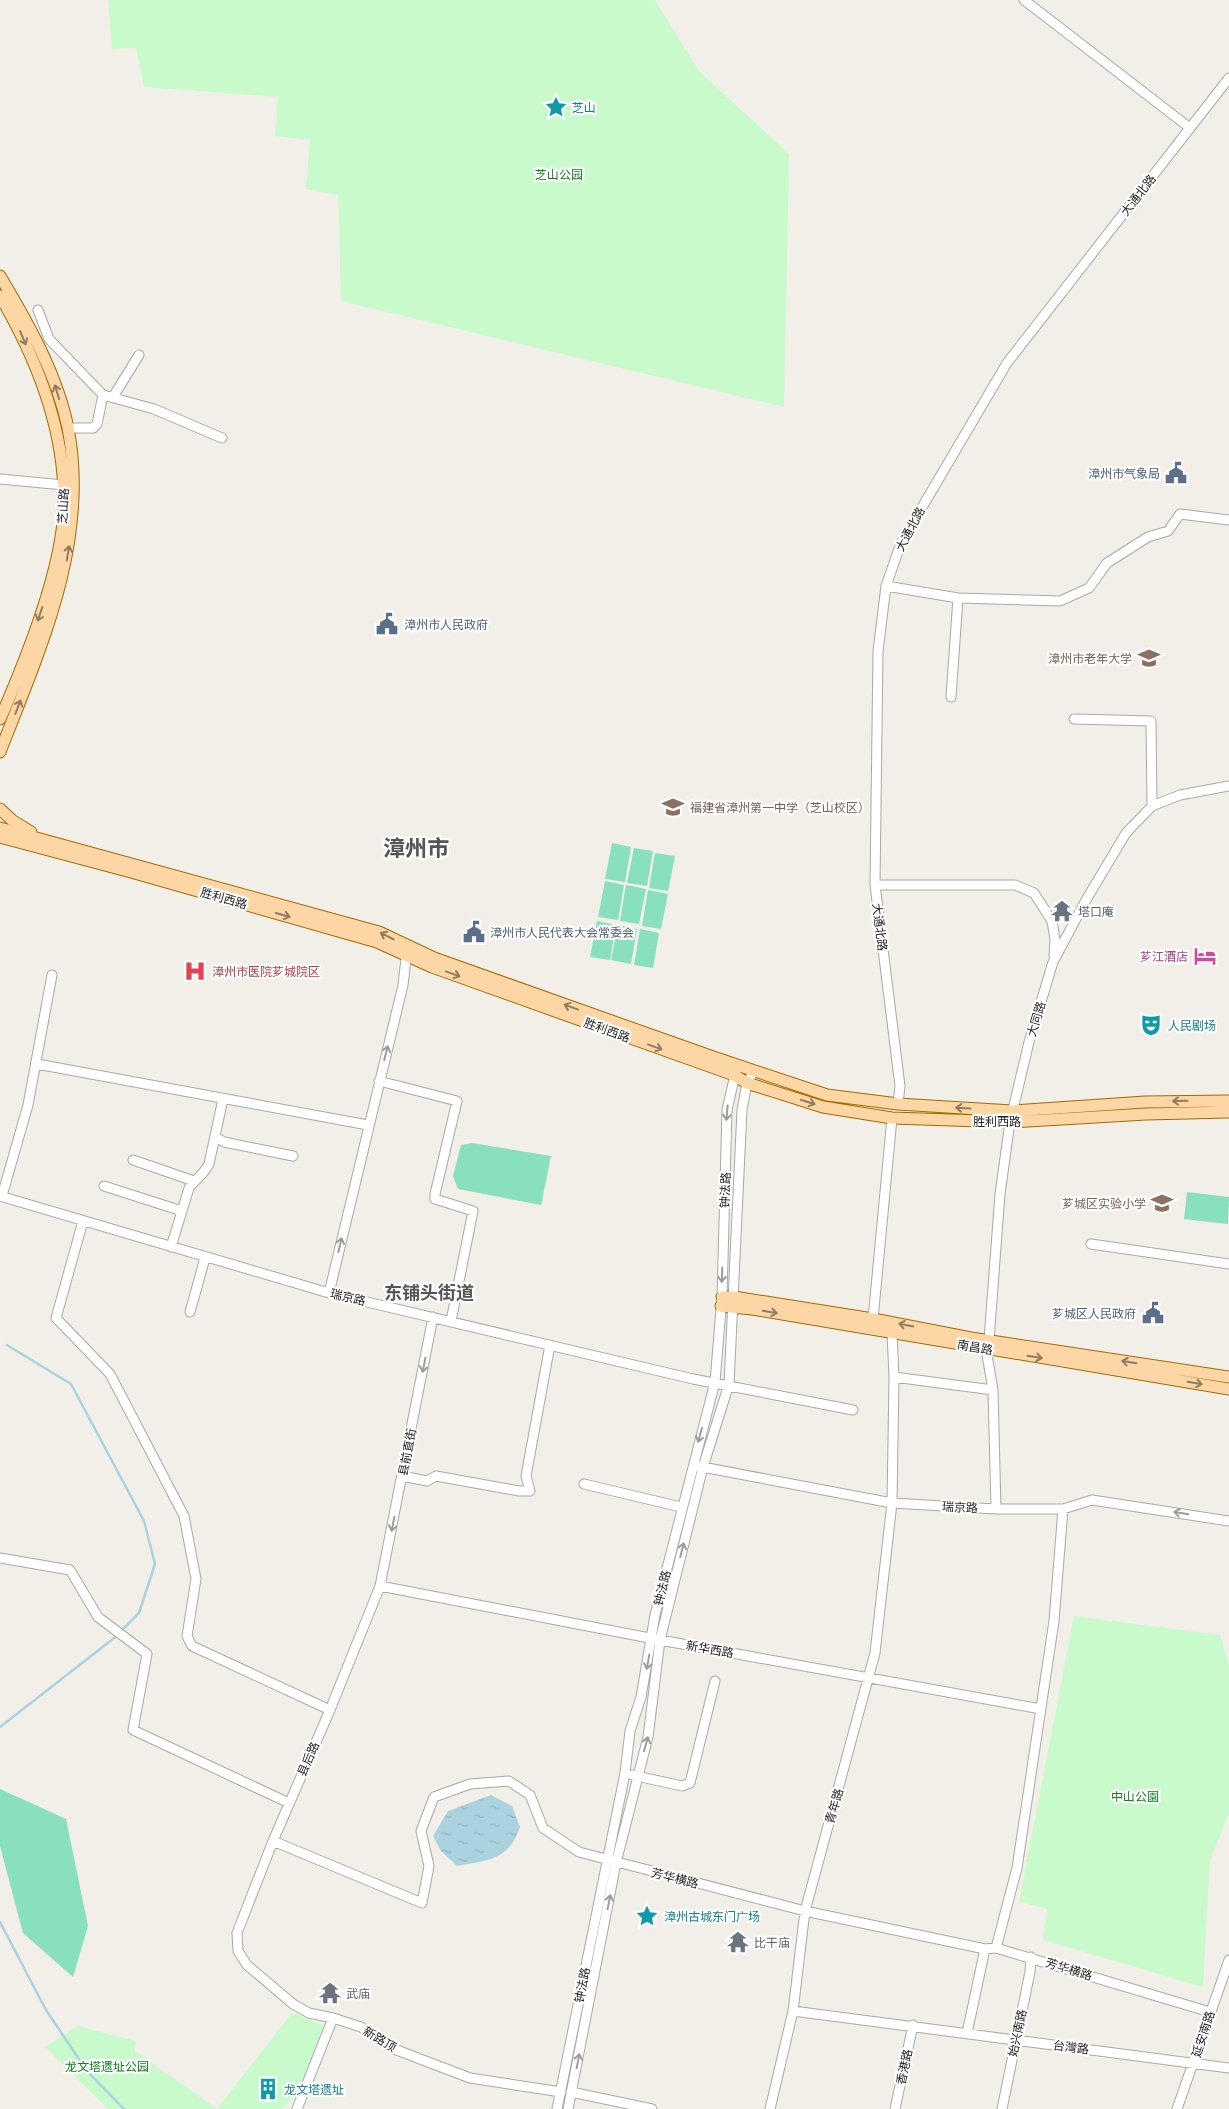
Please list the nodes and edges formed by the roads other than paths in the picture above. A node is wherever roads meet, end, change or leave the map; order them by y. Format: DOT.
graph roads {
  1 [pos="1024,0"];
  2 [pos="1229,78"];
  3 [pos="1190,128"];
  4 [pos="0,276"];
  5 [pos="0,296"];
  6 [pos="38,310"];
  7 [pos="139,355"];
  8 [pos="103,395"];
  9 [pos="113,397"];
  10 [pos="68,428"];
  11 [pos="222,438"];
  12 [pos="0,479"];
  13 [pos="64,486"];
  14 [pos="1229,520"];
  15 [pos="886,586"];
  16 [pos="958,598"];
  17 [pos="951,697"];
  18 [pos="0,719"];
  19 [pos="1074,719"];
  20 [pos="0,752"];
  21 [pos="1229,786"];
  22 [pos="1152,806"];
  23 [pos="0,809"];
  24 [pos="0,828"];
  25 [pos="41,838"];
  26 [pos="3,839"];
  27 [pos="875,885"];
  28 [pos="407,951"];
  29 [pos="1053,962"];
  30 [pos="52,975"];
  31 [pos="37,1064"];
  32 [pos="736,1070"];
  33 [pos="754,1071"];
  34 [pos="379,1081"];
  35 [pos="747,1083"];
  36 [pos="223,1099"];
  37 [pos="1229,1101"];
  38 [pos="898,1104"];
  39 [pos="1229,1112"];
  40 [pos="1011,1117"];
  41 [pos="892,1118"];
  42 [pos="368,1125"];
  43 [pos="215,1137"];
  44 [pos="293,1156"];
  45 [pos="133,1160"];
  46 [pos="194,1181"];
  47 [pos="104,1186"];
  48 [pos="1,1195"];
  49 [pos="182,1211"];
  50 [pos="83,1221"];
  51 [pos="1091,1244"];
  52 [pos="171,1247"];
  53 [pos="206,1258"];
  54 [pos="1229,1264"];
  55 [pos="329,1293"];
  56 [pos="722,1301"];
  57 [pos="734,1302"];
  58 [pos="190,1312"];
  59 [pos="433,1317"];
  60 [pos="873,1319"];
  61 [pos="451,1321"];
  62 [pos="892,1334"];
  63 [pos="550,1345"];
  64 [pos="988,1345"];
  65 [pos="894,1377"];
  66 [pos="1229,1377"];
  67 [pos="715,1382"];
  68 [pos="729,1384"];
  69 [pos="1229,1389"];
  70 [pos="993,1390"];
  71 [pos="853,1410"];
  72 [pos="692,1465"];
  73 [pos="703,1467"];
  74 [pos="402,1476"];
  75 [pos="584,1484"];
  76 [pos="892,1503"];
  77 [pos="681,1507"];
  78 [pos="996,1509"];
  79 [pos="1063,1509"];
  80 [pos="1229,1521"];
  81 [pos="0,1558"];
  82 [pos="380,1586"];
  83 [pos="656,1639"];
  84 [pos="870,1678"];
  85 [pos="715,1681"];
  86 [pos="1041,1709"];
  87 [pos="330,1710"];
  88 [pos="625,1773"];
  89 [pos="637,1776"];
  90 [pos="289,1803"];
  91 [pos="273,1841"];
  92 [pos="607,1860"];
  93 [pos="616,1863"];
  94 [pos="805,1911"];
  95 [pos="238,1933"];
  96 [pos="996,1948"];
  97 [pos="985,1949"];
  98 [pos="1031,1957"];
  99 [pos="1229,1960"];
  100 [pos="793,2010"];
  101 [pos="1210,2012"];
  102 [pos="333,2018"];
  103 [pos="913,2025"];
  104 [pos="967,2033"];
  105 [pos="1016,2040"];
  106 [pos="1194,2062"];
  107 [pos="1229,2068"];
  108 [pos="561,2092"];
  109 [pos="572,2092"];
  110 [pos="297,2109"];
  111 [pos="557,2109"];
  112 [pos="568,2109"];
  113 [pos="652,2109"];
  114 [pos="770,2109"];
  115 [pos="895,2109"];
  116 [pos="1002,2109"];
  117 [pos="1177,2109"];
  1 -- 3 [label="street"];
  2 -- 3 [label="street, 大通北路"];
  3 -- 15 [label="street, 大通北路"];
  10 -- 4 [label="main road, one-way"];
  5 -- 13 [label="main road, 芝山路, one-way"];
  6 -- 8 [label="street"];
  7 -- 9 [label="street"];
  8 -- 9 [label="street"];
  8 -- 10 [label="street"];
  9 -- 11 [label="street"];
  20 -- 10 [label="main road, one-way"];
  12 -- 13 [label="street"];
  13 -- 18 [label="main road, 芝山路, one-way"];
  14 -- 16 [label="street"];
  15 -- 16 [label="street"];
  15 -- 27 [label="street, 大通北路"];
  16 -- 17 [label="street"];
  19 -- 22 [label="street"];
  21 -- 22 [label="street, 大同路"];
  22 -- 29 [label="street, 大同路"];
  23 -- 25 [label="main road"];
  24 -- 25 [label="main road"];
  28 -- 25 [label="main road, one-way"];
  26 -- 28 [label="main road, 胜利西路, one-way"];
  27 -- 29 [label="street"];
  27 -- 38 [label="street, 大通北路"];
  28 -- 32 [label="main road, 胜利西路"];
  34 -- 28 [label="street, one-way"];
  29 -- 40 [label="street, 大同路"];
  30 -- 31 [label="street"];
  31 -- 36 [label="street"];
  31 -- 48 [label="street"];
  32 -- 33 [label="main road"];
  32 -- 35 [label="main road, 胜利西路"];
  32 -- 56 [label="street, 钟法路, one-way"];
  33 -- 35 [label="street, 钟法路"];
  33 -- 38 [label="main road"];
  34 -- 42 [label="street"];
  34 -- 61 [label="street"];
  35 -- 41 [label="main road, 胜利西路, one-way"];
  35 -- 57 [label="street, 钟法路"];
  36 -- 42 [label="street"];
  36 -- 43 [label="street"];
  37 -- 40 [label="main road, 胜利西路, one-way"];
  40 -- 38 [label="main road, one-way"];
  39 -- 40 [label="main road, 胜利西路"];
  40 -- 41 [label="main road, 胜利西路"];
  40 -- 64 [label="street, 大同路"];
  41 -- 60 [label="street"];
  55 -- 42 [label="street, one-way"];
  43 -- 44 [label="street"];
  43 -- 46 [label="street"];
  45 -- 46 [label="street"];
  46 -- 49 [label="street"];
  47 -- 49 [label="street"];
  48 -- 50 [label="street, 瑞京路"];
  49 -- 52 [label="street"];
  50 -- 52 [label="street, 瑞京路"];
  50 -- 87 [label="street"];
  51 -- 54 [label="street"];
  52 -- 53 [label="street, 瑞京路"];
  53 -- 55 [label="street, 瑞京路"];
  53 -- 58 [label="street"];
  55 -- 59 [label="street, 瑞京路"];
  56 -- 57 [label="main road, 南昌路"];
  56 -- 67 [label="street, 钟法路"];
  57 -- 60 [label="main road, 南昌路"];
  57 -- 62 [label="main road, 南昌路, one-way"];
  57 -- 68 [label="street, 钟法路"];
  59 -- 61 [label="street, 瑞京路"];
  59 -- 74 [label="street, 县前直街, one-way"];
  64 -- 60 [label="main road, 南昌路, one-way"];
  61 -- 63 [label="street, 瑞京路"];
  62 -- 64 [label="main road, 南昌路"];
  62 -- 65 [label="street, 青年路"];
  63 -- 67 [label="street, 瑞京路"];
  63 -- 74 [label="street"];
  66 -- 64 [label="main road, 南昌路, one-way"];
  64 -- 69 [label="main road, 南昌路, one-way"];
  64 -- 70 [label="street, 大同路"];
  65 -- 70 [label="street"];
  65 -- 76 [label="street, 青年路"];
  67 -- 68 [label="street, 瑞京路"];
  67 -- 72 [label="street, 钟法路, one-way"];
  68 -- 71 [label="street, 瑞京路"];
  68 -- 73 [label="street, 钟法路"];
  70 -- 78 [label="street, 大同路"];
  72 -- 73 [label="street, 瑞京路"];
  72 -- 77 [label="street, 钟法路"];
  73 -- 76 [label="street, 瑞京路"];
  83 -- 73 [label="street, 钟法路, one-way"];
  74 -- 82 [label="street, 县前直街, one-way"];
  75 -- 77 [label="street"];
  76 -- 78 [label="street, 瑞京路"];
  76 -- 84 [label="street, 青年路"];
  77 -- 83 [label="street, 钟法路"];
  78 -- 79 [label="street, 瑞京路"];
  80 -- 79 [label="street, 瑞京路, one-way"];
  79 -- 86 [label="street"];
  81 -- 90 [label="street"];
  82 -- 83 [label="street, 新华西路"];
  82 -- 87 [label="street, 县后路"];
  83 -- 84 [label="street, 新华西路"];
  83 -- 88 [label="street, 钟法路, one-way"];
  89 -- 83 [label="street, 钟法路, one-way"];
  84 -- 86 [label="street, 新华西路"];
  84 -- 94 [label="street, 青年路"];
  85 -- 89 [label="street"];
  86 -- 96 [label="street"];
  87 -- 90 [label="street, 县后路"];
  88 -- 89 [label="street"];
  88 -- 92 [label="street, 钟法路"];
  89 -- 93 [label="street, 钟法路"];
  90 -- 91 [label="street, 县后路"];
  91 -- 92 [label="street, 芳华横路"];
  91 -- 95 [label="street, 县后路"];
  92 -- 93 [label="street, 芳华横路"];
  92 -- 108 [label="street, 钟法路"];
  93 -- 94 [label="street, 芳华横路"];
  109 -- 93 [label="street, 钟法路, one-way"];
  94 -- 97 [label="street, 芳华横路"];
  94 -- 100 [label="street, 青年路"];
  95 -- 102 [label="street, 新路顶"];
  96 -- 97 [label="street, 芳华横路"];
  96 -- 98 [label="street, 芳华横路"];
  97 -- 104 [label="street"];
  98 -- 101 [label="street, 芳华横路"];
  98 -- 105 [label="street, 始兴南路"];
  99 -- 101 [label="street, 延安南路"];
  100 -- 103 [label="street, 台灣路"];
  100 -- 114 [label="street, 青年路"];
  101 -- 106 [label="street, 延安南路"];
  102 -- 108 [label="street, 新路顶"];
  102 -- 110 [label="street"];
  103 -- 104 [label="street, 台灣路"];
  103 -- 115 [label="street, 香港路"];
  104 -- 105 [label="street, 台灣路"];
  105 -- 106 [label="street, 台灣路"];
  105 -- 116 [label="street, 始兴南路"];
  106 -- 107 [label="street, 台灣路"];
  106 -- 117 [label="street, 延安南路"];
  108 -- 111 [label="street, 钟法路"];
  109 -- 112 [label="street, 钟法路"];
  109 -- 113 [label="street"];
}
